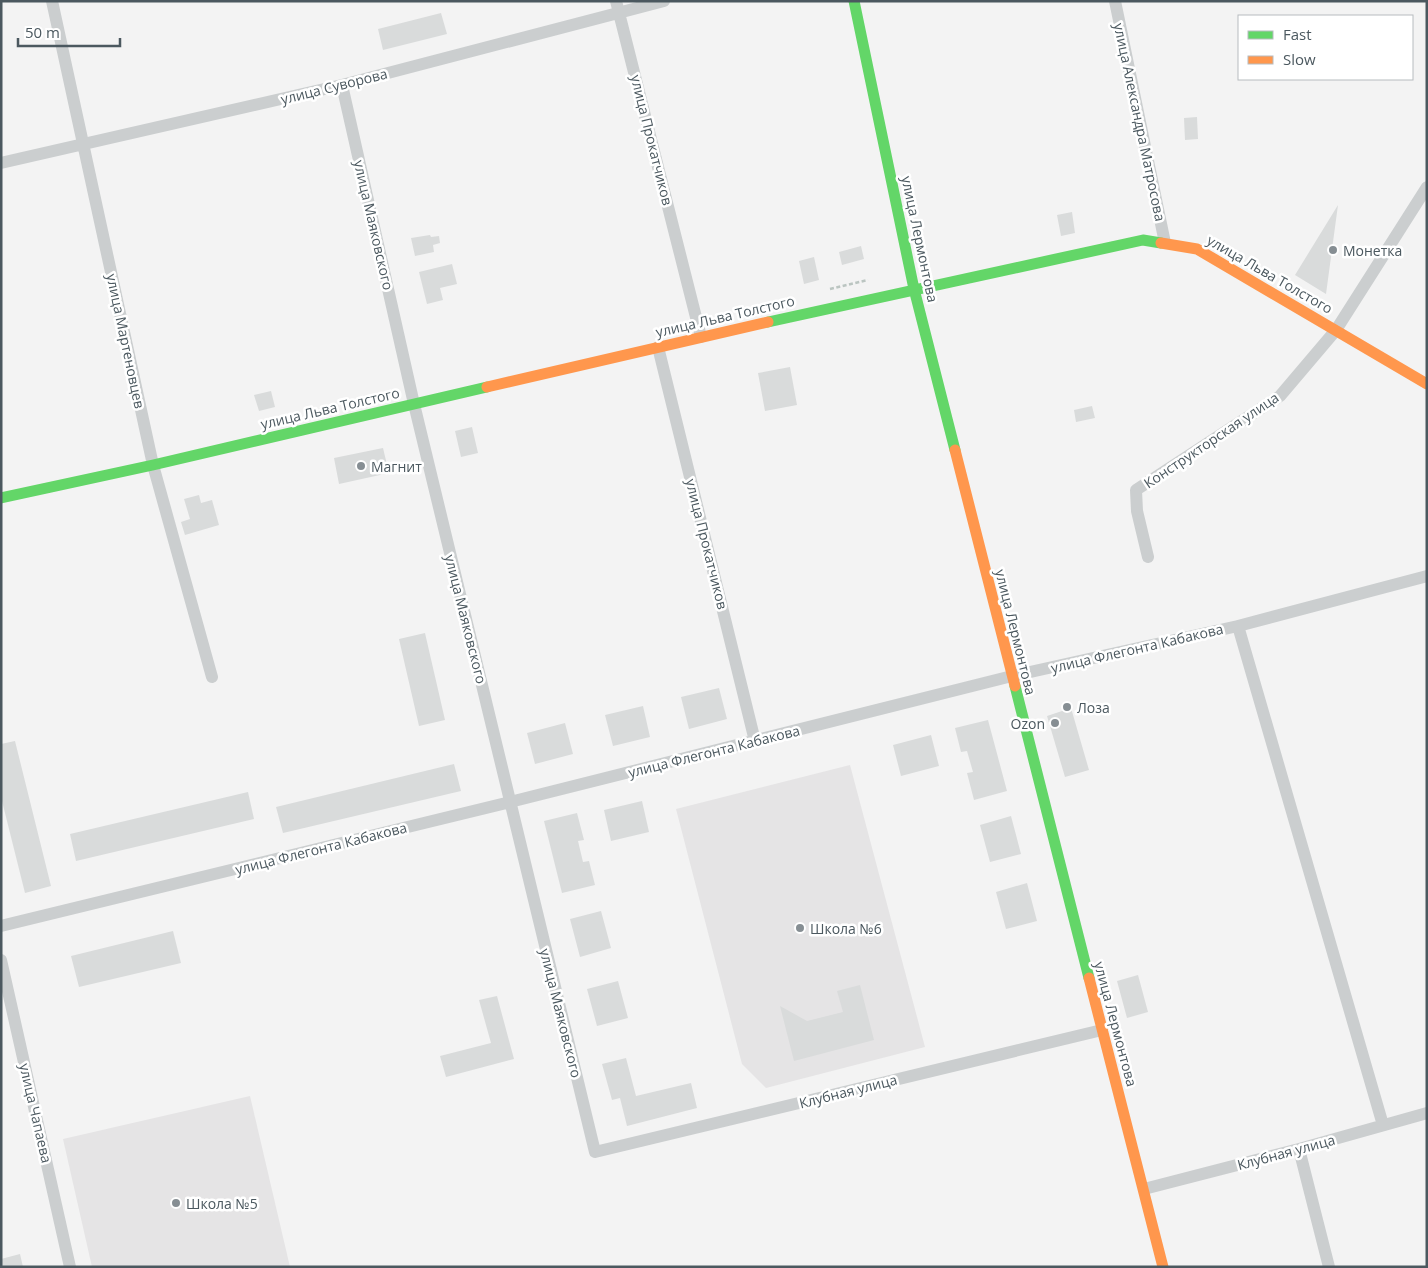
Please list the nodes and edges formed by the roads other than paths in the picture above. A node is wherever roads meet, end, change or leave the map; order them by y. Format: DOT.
graph roads {
  1 [pos="52,1"];
  2 [pos="664,1"];
  3 [pos="854,1"];
  4 [pos="1115,1"];
  5 [pos="618,7"];
  6 [pos="342,85"];
  7 [pos="84,144"];
  8 [pos="1,163"];
  9 [pos="1427,187"];
  10 [pos="1165,242"];
  11 [pos="914,289"];
  12 [pos="1336,330"];
  13 [pos="701,337"];
  14 [pos="658,347"];
  15 [pos="1427,384"];
  16 [pos="414,404"];
  17 [pos="152,465"];
  18 [pos="1,498"];
  19 [pos="1148,557"];
  20 [pos="1427,576"];
  21 [pos="1238,626"];
  22 [pos="1012,676"];
  23 [pos="212,677"];
  24 [pos="755,741"];
  25 [pos="510,802"];
  26 [pos="1,926"];
  27 [pos="1,960"];
  28 [pos="1102,1030"];
  29 [pos="1427,1113"];
  30 [pos="1383,1125"];
  31 [pos="1299,1149"];
  32 [pos="595,1152"];
  33 [pos="1144,1188"];
  34 [pos="70,1267"];
  35 [pos="1163,1267"];
  36 [pos="1329,1267"];
  1 -- 7 [label="street, улица Мартеновцев"];
  2 -- 5 [label="street, улица Суворова"];
  3 -- 11 [label="main road, улица Лермонтова"];
  4 -- 10 [label="street, улица Александра Матросова"];
  5 -- 6 [label="street, улица Суворова"];
  5 -- 13 [label="street, улица Прокатчиков"];
  6 -- 7 [label="street, улица Суворова"];
  6 -- 16 [label="street, улица Маяковского"];
  7 -- 8 [label="street, улица Суворова"];
  7 -- 17 [label="street, улица Мартеновцев"];
  9 -- 12 [label="street, Конструкторская улица"];
  10 -- 11 [label="main road, улица Льва Толстого"];
  10 -- 12 [label="main road, улица Льва Толстого"];
  11 -- 13 [label="main road, улица Льва Толстого"];
  11 -- 22 [label="main road, улица Лермонтова"];
  12 -- 15 [label="main road, улица Льва Толстого"];
  12 -- 19 [label="street, Конструкторская улица"];
  13 -- 14 [label="main road, улица Льва Толстого"];
  14 -- 16 [label="main road, улица Льва Толстого"];
  14 -- 24 [label="street, улица Прокатчиков"];
  16 -- 17 [label="main road, улица Льва Толстого"];
  16 -- 25 [label="street, улица Маяковского"];
  17 -- 18 [label="main road, улица Льва Толстого"];
  17 -- 23 [label="street, улица Мартеновцев"];
  20 -- 21 [label="street, улица Флегонта Кабакова"];
  21 -- 22 [label="street, улица Флегонта Кабакова"];
  21 -- 30 [label="street"];
  22 -- 24 [label="street, улица Флегонта Кабакова"];
  22 -- 28 [label="main road, улица Лермонтова"];
  24 -- 25 [label="street, улица Флегонта Кабакова"];
  25 -- 26 [label="street, улица Флегонта Кабакова"];
  25 -- 32 [label="street, улица Маяковского"];
  27 -- 34 [label="street, улица Чапаева"];
  28 -- 32 [label="street, Клубная улица"];
  28 -- 33 [label="main road, улица Лермонтова"];
  29 -- 30 [label="street, Клубная улица"];
  30 -- 31 [label="street, Клубная улица"];
  31 -- 33 [label="street, Клубная улица"];
  31 -- 36 [label="street"];
  33 -- 35 [label="main road, улица Лермонтова"];
}
